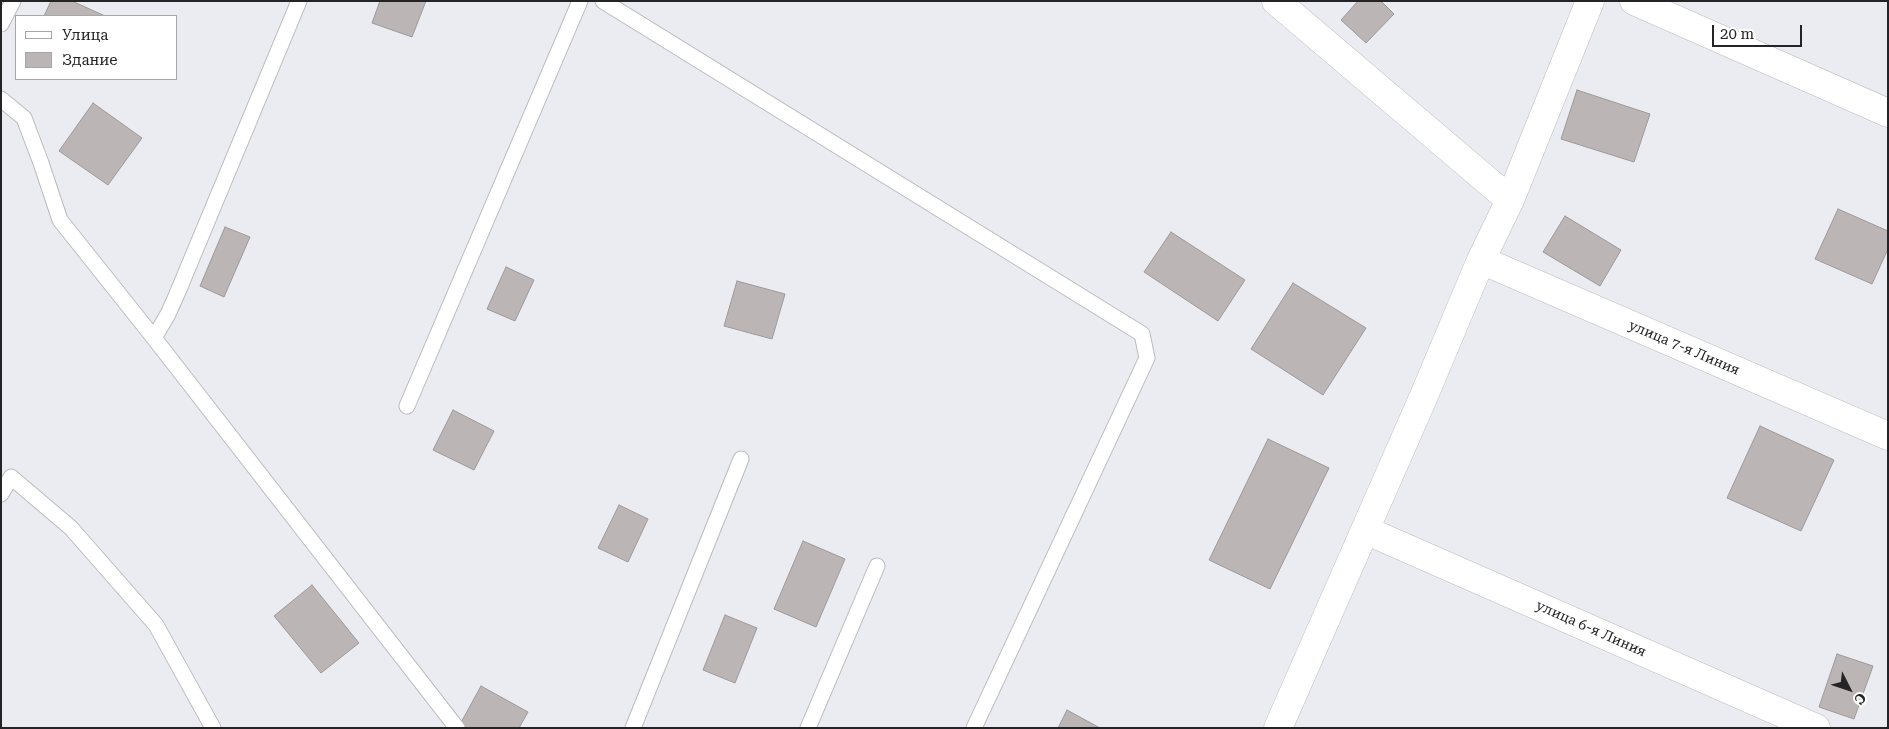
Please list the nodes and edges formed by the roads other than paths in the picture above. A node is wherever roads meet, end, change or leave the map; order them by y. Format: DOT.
graph roads {
  1 [pos="13,1"];
  2 [pos="299,1"];
  3 [pos="580,1"];
  4 [pos="603,1"];
  5 [pos="1276,1"];
  6 [pos="1590,1"];
  7 [pos="1634,1"];
  8 [pos="1,24"];
  9 [pos="1,99"];
  10 [pos="1888,113"];
  11 [pos="1510,200"];
  12 [pos="1481,260"];
  13 [pos="154,338"];
  14 [pos="407,406"];
  15 [pos="1888,436"];
  16 [pos="741,459"];
  17 [pos="1,494"];
  18 [pos="1366,530"];
  19 [pos="877,566"];
  20 [pos="213,728"];
  21 [pos="457,728"];
  22 [pos="633,728"];
  23 [pos="808,728"];
  24 [pos="974,728"];
  25 [pos="1278,728"];
  26 [pos="1816,728"];
  1 -- 8 [label="lane"];
  2 -- 13 [label="lane"];
  3 -- 14 [label="lane"];
  4 -- 24 [label="lane"];
  5 -- 11 [label="street"];
  6 -- 11 [label="street"];
  7 -- 10 [label="street"];
  9 -- 13 [label="lane"];
  11 -- 12 [label="street"];
  12 -- 15 [label="street, улица 7-я Линия"];
  12 -- 18 [label="street"];
  13 -- 21 [label="lane"];
  16 -- 22 [label="lane"];
  17 -- 20 [label="lane"];
  18 -- 25 [label="street"];
  18 -- 26 [label="street, улица 6-я Линия"];
  19 -- 23 [label="lane"];
}
